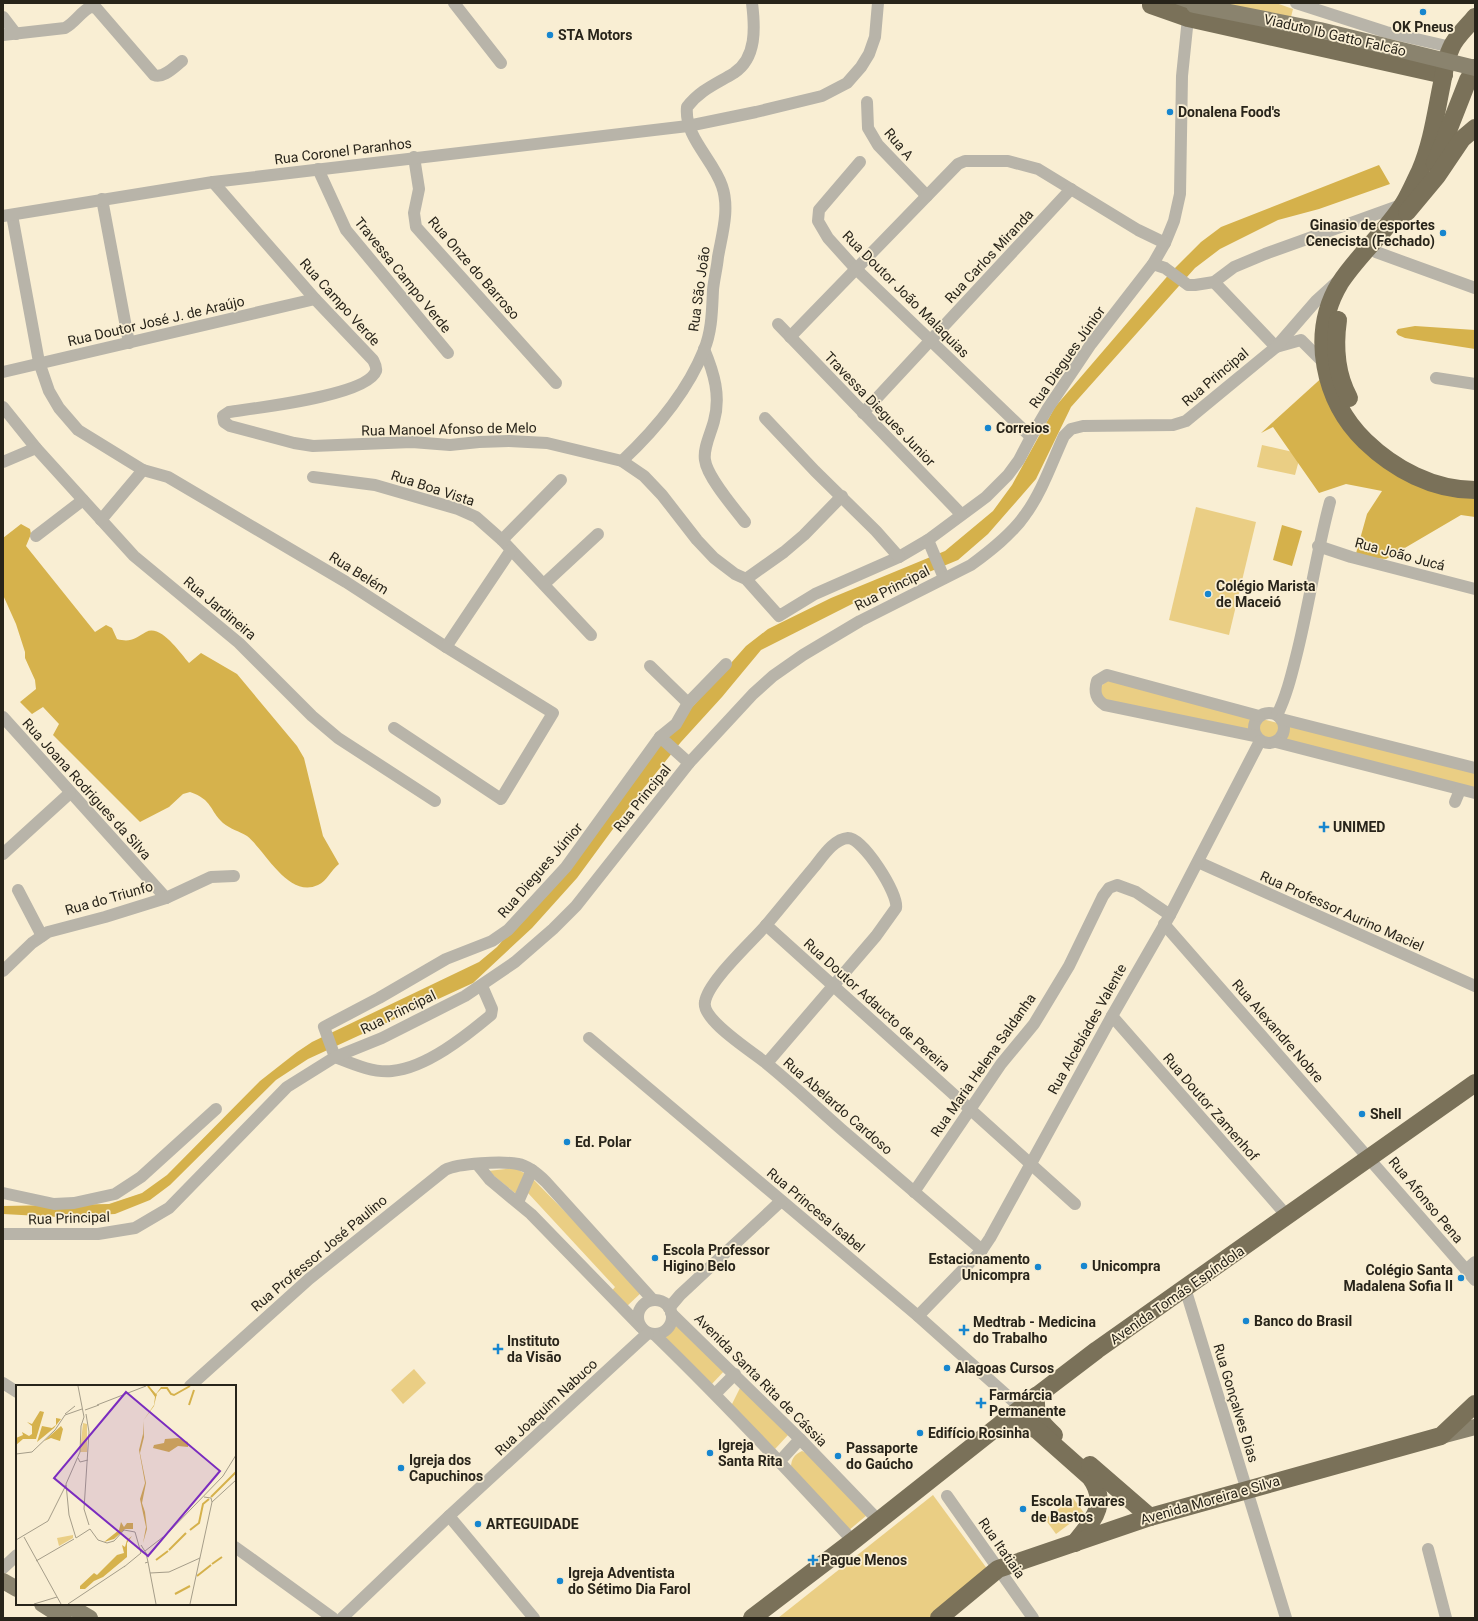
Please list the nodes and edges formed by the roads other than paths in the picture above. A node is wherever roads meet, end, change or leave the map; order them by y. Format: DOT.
graph roads {
  1 [pos="454,3"];
  2 [pos="752,3"];
  3 [pos="878,3"];
  4 [pos="1296,3"];
  5 [pos="1147,4"];
  6 [pos="1191,12"];
  7 [pos="1475,17"];
  8 [pos="3,18"];
  9 [pos="1386,32"];
  10 [pos="16,34"];
  11 [pos="3,35"];
  12 [pos="1451,47"];
  13 [pos="182,61"];
  14 [pos="1381,62"];
  15 [pos="501,63"];
  16 [pos="1475,68"];
  17 [pos="1444,75"];
  18 [pos="867,102"];
  19 [pos="688,126"];
  20 [pos="1475,128"];
  21 [pos="414,157"];
  22 [pos="860,162"];
  23 [pos="318,169"];
  24 [pos="213,182"];
  25 [pos="1428,187"];
  26 [pos="1071,189"];
  27 [pos="927,196"];
  28 [pos="102,199"];
  29 [pos="1404,204"];
  30 [pos="7,216"];
  31 [pos="1165,243"];
  32 [pos="1376,252"];
  33 [pos="1153,264"];
  34 [pos="855,268"];
  35 [pos="1349,271"];
  36 [pos="1214,282"];
  37 [pos="1475,288"];
  38 [pos="315,299"];
  39 [pos="778,324"];
  40 [pos="790,337"];
  41 [pos="931,342"];
  42 [pos="128,343"];
  43 [pos="1276,347"];
  44 [pos="704,350"];
  45 [pos="448,354"];
  46 [pos="39,362"];
  47 [pos="1325,364"];
  48 [pos="3,372"];
  49 [pos="1436,378"];
  50 [pos="556,383"];
  51 [pos="1475,384"];
  52 [pos="3,407"];
  53 [pos="238,411"];
  54 [pos="863,413"];
  55 [pos="765,418"];
  56 [pos="1031,437"];
  57 [pos="36,448"];
  58 [pos="622,461"];
  59 [pos="3,462"];
  60 [pos="143,470"];
  61 [pos="313,477"];
  62 [pos="1475,477"];
  63 [pos="561,480"];
  64 [pos="1475,490"];
  65 [pos="842,496"];
  66 [pos="82,500"];
  67 [pos="1330,502"];
  68 [pos="961,514"];
  69 [pos="101,520"];
  70 [pos="745,522"];
  71 [pos="598,534"];
  72 [pos="36,536"];
  73 [pos="502,540"];
  74 [pos="928,540"];
  75 [pos="1318,546"];
  76 [pos="511,550"];
  77 [pos="899,557"];
  78 [pos="943,575"];
  79 [pos="746,579"];
  80 [pos="544,584"];
  81 [pos="1475,589"];
  82 [pos="779,616"];
  83 [pos="591,635"];
  84 [pos="446,648"];
  85 [pos="726,664"];
  86 [pos="650,666"];
  87 [pos="688,703"];
  88 [pos="1259,716"];
  89 [pos="3,717"];
  90 [pos="1279,717"];
  91 [pos="394,728"];
  92 [pos="661,738"];
  93 [pos="1258,739"];
  94 [pos="1276,742"];
  95 [pos="689,763"];
  96 [pos="1475,768"];
  97 [pos="1460,790"];
  98 [pos="70,793"];
  99 [pos="1475,793"];
  100 [pos="435,800"];
  101 [pos="1455,802"];
  102 [pos="3,854"];
  103 [pos="1198,862"];
  104 [pos="234,876"];
  105 [pos="18,890"];
  106 [pos="166,898"];
  107 [pos="1167,919"];
  108 [pos="766,925"];
  109 [pos="42,936"];
  110 [pos="3,971"];
  111 [pos="482,986"];
  112 [pos="1475,986"];
  113 [pos="833,987"];
  114 [pos="1112,1016"];
  115 [pos="589,1038"];
  116 [pos="334,1055"];
  117 [pos="767,1064"];
  118 [pos="1475,1084"];
  119 [pos="970,1108"];
  120 [pos="216,1109"];
  121 [pos="1370,1158"];
  122 [pos="1030,1163"];
  123 [pos="478,1164"];
  124 [pos="532,1170"];
  125 [pos="914,1192"];
  126 [pos="3,1193"];
  127 [pos="781,1201"];
  128 [pos="518,1202"];
  129 [pos="1075,1204"];
  130 [pos="1288,1217"];
  131 [pos="3,1234"];
  132 [pos="982,1250"];
  133 [pos="1475,1262"];
  134 [pos="1466,1270"];
  135 [pos="1475,1280"];
  136 [pos="1185,1288"];
  137 [pos="665,1306"];
  138 [pos="918,1316"];
  139 [pos="648,1331"];
  140 [pos="735,1374"];
  141 [pos="3,1383"];
  142 [pos="191,1385"];
  143 [pos="16,1391"];
  144 [pos="715,1394"];
  145 [pos="1036,1396"];
  146 [pos="1475,1404"];
  147 [pos="1021,1408"];
  148 [pos="1002,1423"];
  149 [pos="1475,1427"];
  150 [pos="1441,1436"];
  151 [pos="800,1439"];
  152 [pos="780,1461"];
  153 [pos="1248,1489"];
  154 [pos="1121,1494"];
  155 [pos="947,1496"];
  156 [pos="1098,1509"];
  157 [pos="449,1516"];
  158 [pos="1150,1517"];
  159 [pos="878,1520"];
  160 [pos="853,1541"];
  161 [pos="1075,1543"];
  162 [pos="236,1548"];
  163 [pos="1428,1549"];
  164 [pos="16,1556"];
  165 [pos="3,1569"];
  166 [pos="998,1569"];
  167 [pos="16,1576"];
  168 [pos="3,1581"];
  169 [pos="16,1588"];
  170 [pos="44,1605"];
  171 [pos="68,1605"];
  172 [pos="64,1618"];
  173 [pos="90,1618"];
  174 [pos="333,1618"];
  175 [pos="342,1618"];
  176 [pos="534,1618"];
  177 [pos="752,1618"];
  178 [pos="939,1618"];
  179 [pos="1033,1618"];
  180 [pos="1286,1618"];
  181 [pos="1446,1618"];
  1 -- 15 [label="street"];
  2 -- 19 [label="street"];
  3 -- 19 [label="street, Rua Coronel Paranhos"];
  4 -- 9 [label="street"];
  5 -- 6 [label="highway"];
  6 -- 14 [label="highway"];
  6 -- 16 [label="main road, Viaduto Ib Gatto Falcão, bridge"];
  6 -- 31 [label="street, Rua Diegues Júnior"];
  7 -- 12 [label="highway"];
  8 -- 10 [label="street"];
  9 -- 12 [label="street"];
  9 -- 14 [label="street"];
  10 -- 11 [label="street"];
  10 -- 13 [label="street"];
  12 -- 17 [label="highway"];
  14 -- 17 [label="highway"];
  16 -- 25 [label="highway"];
  17 -- 29 [label="highway"];
  18 -- 27 [label="street, Rua A"];
  19 -- 21 [label="street, Rua Coronel Paranhos"];
  19 -- 44 [label="street, Rua São João"];
  20 -- 25 [label="highway"];
  21 -- 23 [label="street, Rua Coronel Paranhos"];
  21 -- 50 [label="street, Rua Onze do Barroso"];
  22 -- 34 [label="street, Rua Doutor João Malaquias"];
  23 -- 24 [label="street, Rua Coronel Paranhos"];
  23 -- 45 [label="street, Travessa Campo Verde"];
  24 -- 28 [label="street, Rua Coronel Paranhos"];
  24 -- 38 [label="street, Rua Campo Verde"];
  25 -- 32 [label="highway"];
  26 -- 27 [label="street"];
  26 -- 31 [label="street"];
  26 -- 41 [label="street, Rua Carlos Miranda"];
  27 -- 34 [label="street"];
  28 -- 30 [label="street, Rua Coronel Paranhos"];
  28 -- 42 [label="street"];
  29 -- 35 [label="highway"];
  29 -- 36 [label="street"];
  30 -- 46 [label="street, Rua Belém"];
  31 -- 33 [label="street, Rua Diegues Júnior"];
  32 -- 37 [label="street"];
  32 -- 62 [label="highway"];
  33 -- 36 [label="street"];
  33 -- 56 [label="street, Rua Diegues Júnior"];
  34 -- 40 [label="street"];
  34 -- 41 [label="street, Rua Doutor João Malaquias"];
  35 -- 43 [label="street, Rua Principal"];
  35 -- 47 [label="highway"];
  36 -- 43 [label="street"];
  38 -- 42 [label="street, Rua Doutor José J. de Araújo"];
  38 -- 53 [label="street, Rua Campo Verde"];
  39 -- 40 [label="street, Travessa Diegues Junior"];
  40 -- 54 [label="street, Travessa Diegues Junior"];
  41 -- 54 [label="street, Rua Carlos Miranda"];
  41 -- 56 [label="street, Rua Doutor João Malaquias"];
  42 -- 46 [label="street, Rua Doutor José J. de Araújo"];
  43 -- 47 [label="street, Rua Principal"];
  43 -- 78 [label="street, Rua Principal"];
  44 -- 58 [label="street, Rua São João"];
  44 -- 70 [label="street"];
  46 -- 48 [label="street, Rua Doutor José J. de Araújo"];
  46 -- 60 [label="street, Rua Belém"];
  47 -- 64 [label="highway"];
  49 -- 51 [label="street"];
  52 -- 57 [label="street, Rua Jardineira"];
  53 -- 58 [label="street, Rua Manoel Afonso de Melo"];
  54 -- 68 [label="street, Travessa Diegues Junior"];
  55 -- 65 [label="street"];
  56 -- 68 [label="street, Rua Diegues Júnior"];
  57 -- 59 [label="street"];
  57 -- 66 [label="street, Rua Jardineira"];
  58 -- 79 [label="street, Rua Manoel Afonso de Melo"];
  60 -- 69 [label="street"];
  60 -- 84 [label="street, Rua Belém"];
  61 -- 73 [label="street, Rua Boa Vista"];
  63 -- 73 [label="street"];
  65 -- 77 [label="street"];
  65 -- 79 [label="street"];
  66 -- 69 [label="street, Rua Jardineira"];
  66 -- 72 [label="street"];
  67 -- 75 [label="street"];
  68 -- 74 [label="street, Rua Diegues Júnior"];
  69 -- 100 [label="street, Rua Jardineira"];
  71 -- 80 [label="street"];
  73 -- 76 [label="street, Rua Boa Vista"];
  74 -- 77 [label="street, Rua Diegues Júnior"];
  74 -- 78 [label="street"];
  75 -- 81 [label="street, Rua João Jucá"];
  75 -- 90 [label="street"];
  76 -- 80 [label="street, Rua Boa Vista"];
  76 -- 84 [label="street"];
  77 -- 82 [label="street, Rua Diegues Júnior"];
  78 -- 95 [label="street, Rua Principal"];
  79 -- 82 [label="street, Rua Manoel Afonso de Melo"];
  80 -- 83 [label="street, Rua Boa Vista"];
  84 -- 91 [label="street, Rua Belém"];
  85 -- 87 [label="street, Rua Diegues Júnior"];
  86 -- 87 [label="street"];
  87 -- 92 [label="street, Rua Diegues Júnior"];
  88 -- 90 [label="street"];
  88 -- 93 [label="street"];
  88 -- 93 [label="street"];
  89 -- 98 [label="street, Rua Joana Rodrigues da Silva"];
  90 -- 94 [label="street"];
  90 -- 96 [label="street"];
  92 -- 95 [label="street"];
  92 -- 116 [label="street, Rua Diegues Júnior"];
  93 -- 94 [label="street"];
  93 -- 103 [label="street, Rua Alcebíades Valente"];
  94 -- 97 [label="street"];
  95 -- 111 [label="street, Rua Principal"];
  97 -- 99 [label="street"];
  97 -- 101 [label="street"];
  98 -- 102 [label="street"];
  98 -- 106 [label="street, Rua Joana Rodrigues da Silva"];
  103 -- 107 [label="street, Rua Alcebíades Valente"];
  103 -- 112 [label="street, Rua Professor Aurino Maciel"];
  104 -- 106 [label="street, Rua do Triunfo"];
  105 -- 109 [label="street"];
  106 -- 109 [label="street, Rua do Triunfo"];
  107 -- 114 [label="street, Rua Alcebíades Valente"];
  107 -- 119 [label="street, Rua Maria Helena Saldanha"];
  107 -- 121 [label="street, Rua Alexandre Nobre"];
  108 -- 113 [label="street, Rua Doutor Adaucto de Pereira"];
  108 -- 113 [label="street, Rua Abelardo Cardoso"];
  108 -- 117 [label="street, Rua Abelardo Cardoso"];
  109 -- 110 [label="street, Rua do Triunfo"];
  111 -- 116 [label="street, Rua Principal"];
  111 -- 116 [label="street"];
  113 -- 117 [label="street"];
  113 -- 119 [label="street, Rua Doutor Adaucto de Pereira"];
  114 -- 122 [label="street, Rua Alcebíades Valente"];
  114 -- 130 [label="street, Rua Doutor Zamenhof"];
  115 -- 127 [label="street, Rua Princesa Isabel"];
  116 -- 131 [label="street, Rua Principal"];
  117 -- 125 [label="street, Rua Abelardo Cardoso"];
  118 -- 121 [label="highway, Avenida Tomás Espíndola"];
  119 -- 122 [label="street, Rua Doutor Adaucto de Pereira"];
  119 -- 125 [label="street, Rua Maria Helena Saldanha"];
  120 -- 126 [label="street"];
  121 -- 130 [label="highway, Avenida Tomás Espíndola"];
  121 -- 134 [label="street, Rua Afonso Pena"];
  122 -- 129 [label="street, Rua Doutor Adaucto de Pereira"];
  122 -- 132 [label="street, Rua Alcebíades Valente"];
  123 -- 124 [label="street, Avenida Santa Rita de Cássia"];
  123 -- 128 [label="street"];
  123 -- 142 [label="street, Rua Professor José Paulino"];
  124 -- 128 [label="street"];
  124 -- 137 [label="street, Avenida Santa Rita de Cássia"];
  125 -- 132 [label="street, Rua Abelardo Cardoso"];
  127 -- 137 [label="street"];
  127 -- 138 [label="street, Rua Princesa Isabel"];
  128 -- 139 [label="street"];
  130 -- 136 [label="highway, Avenida Tomás Espíndola"];
  132 -- 138 [label="street, Rua Alcebíades Valente"];
  133 -- 134 [label="street"];
  134 -- 135 [label="street, Rua Afonso Pena"];
  136 -- 145 [label="highway, Avenida Tomás Espíndola"];
  136 -- 153 [label="street, Rua Gonçalves Dias"];
  137 -- 139 [label="street"];
  137 -- 139 [label="street"];
  137 -- 140 [label="street, Avenida Santa Rita de Cássia"];
  138 -- 147 [label="street, Rua Princesa Isabel"];
  139 -- 144 [label="street"];
  139 -- 157 [label="street, Rua Joaquim Nabuco"];
  140 -- 144 [label="street"];
  140 -- 151 [label="street, Avenida Santa Rita de Cássia"];
  141 -- 143 [label="street"];
  144 -- 152 [label="street"];
  145 -- 147 [label="highway, Avenida Tomás Espíndola"];
  145 -- 154 [label="highway"];
  146 -- 150 [label="highway"];
  147 -- 148 [label="highway, Avenida Tomás Espíndola"];
  148 -- 156 [label="highway"];
  148 -- 159 [label="highway, Avenida Tomás Espíndola"];
  149 -- 150 [label="main road, Avenida Moreira e Silva"];
  150 -- 153 [label="highway, Avenida Moreira e Silva"];
  151 -- 152 [label="street"];
  151 -- 159 [label="street, Avenida Santa Rita de Cássia"];
  152 -- 160 [label="street"];
  153 -- 158 [label="highway, Avenida Moreira e Silva"];
  153 -- 180 [label="street, Rua Gonçalves Dias"];
  154 -- 156 [label="highway"];
  154 -- 158 [label="highway"];
  155 -- 166 [label="street, Rua Itatiaia"];
  156 -- 161 [label="highway"];
  157 -- 175 [label="street, Rua Joaquim Nabuco"];
  157 -- 176 [label="street"];
  158 -- 161 [label="highway, Avenida Moreira e Silva"];
  159 -- 160 [label="highway, Avenida Tomás Espíndola"];
  160 -- 177 [label="highway, Avenida Tomás Espíndola"];
  161 -- 166 [label="highway, Avenida Moreira e Silva"];
  162 -- 174 [label="street"];
  163 -- 181 [label="street"];
  164 -- 165 [label="street"];
  165 -- 167 [label="main road"];
  166 -- 178 [label="highway, Avenida Moreira e Silva"];
  166 -- 179 [label="street, Rua Itatiaia"];
  168 -- 169 [label="main road"];
  170 -- 172 [label="main road"];
  171 -- 173 [label="main road"];
}
